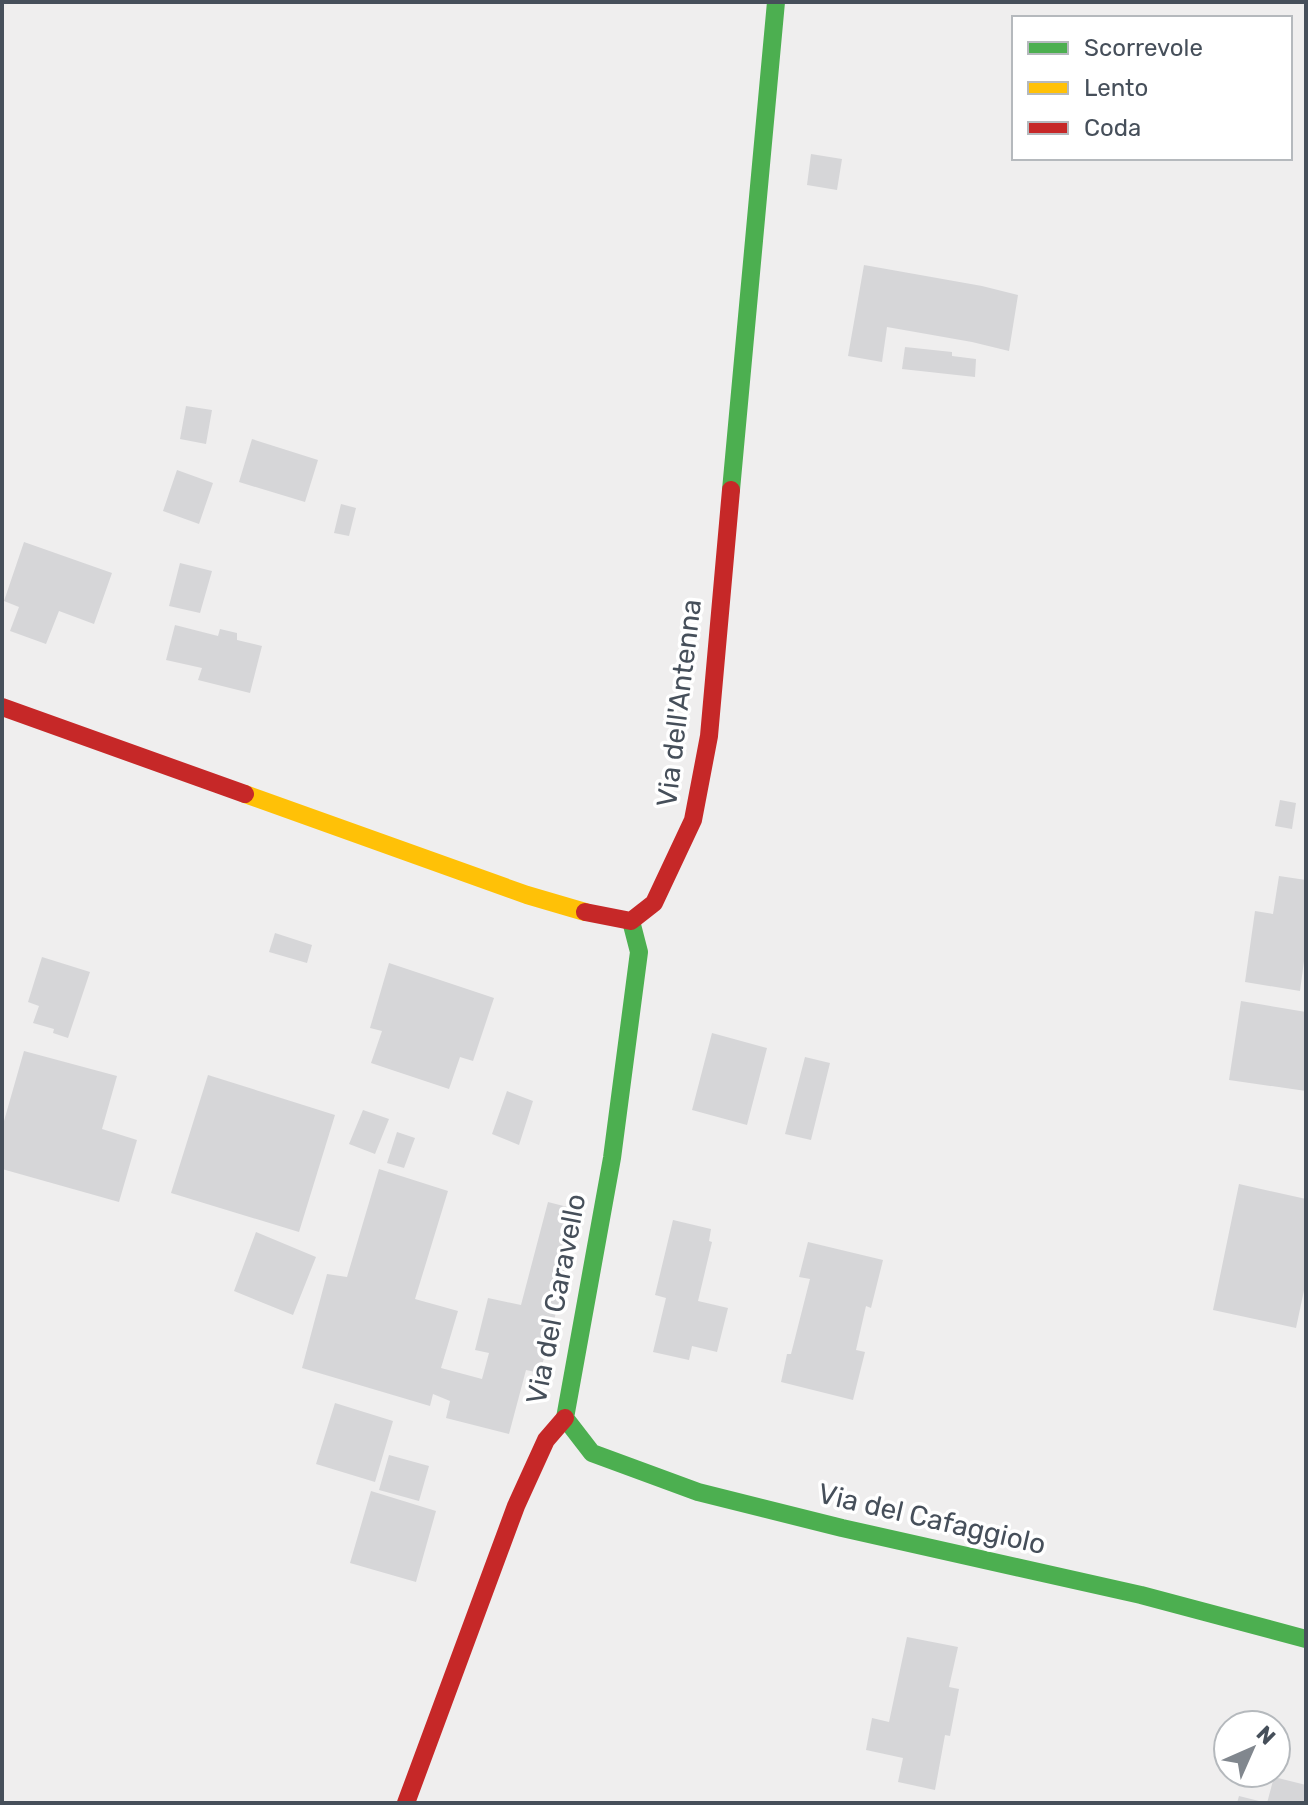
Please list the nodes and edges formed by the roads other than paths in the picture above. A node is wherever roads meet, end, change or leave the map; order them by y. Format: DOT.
graph roads {
  1 [pos="776,2"];
  2 [pos="2,707"];
  3 [pos="631,921"];
  4 [pos="565,1418"];
  5 [pos="1306,1639"];
  6 [pos="406,1803"];
  1 -- 3 [label="street, Via dell'Antenna"];
  2 -- 3 [label="street"];
  3 -- 4 [label="street, Via del Caravello"];
  4 -- 5 [label="street, Via del Cafaggiolo"];
  4 -- 6 [label="street, Via del Caravello"];
}
